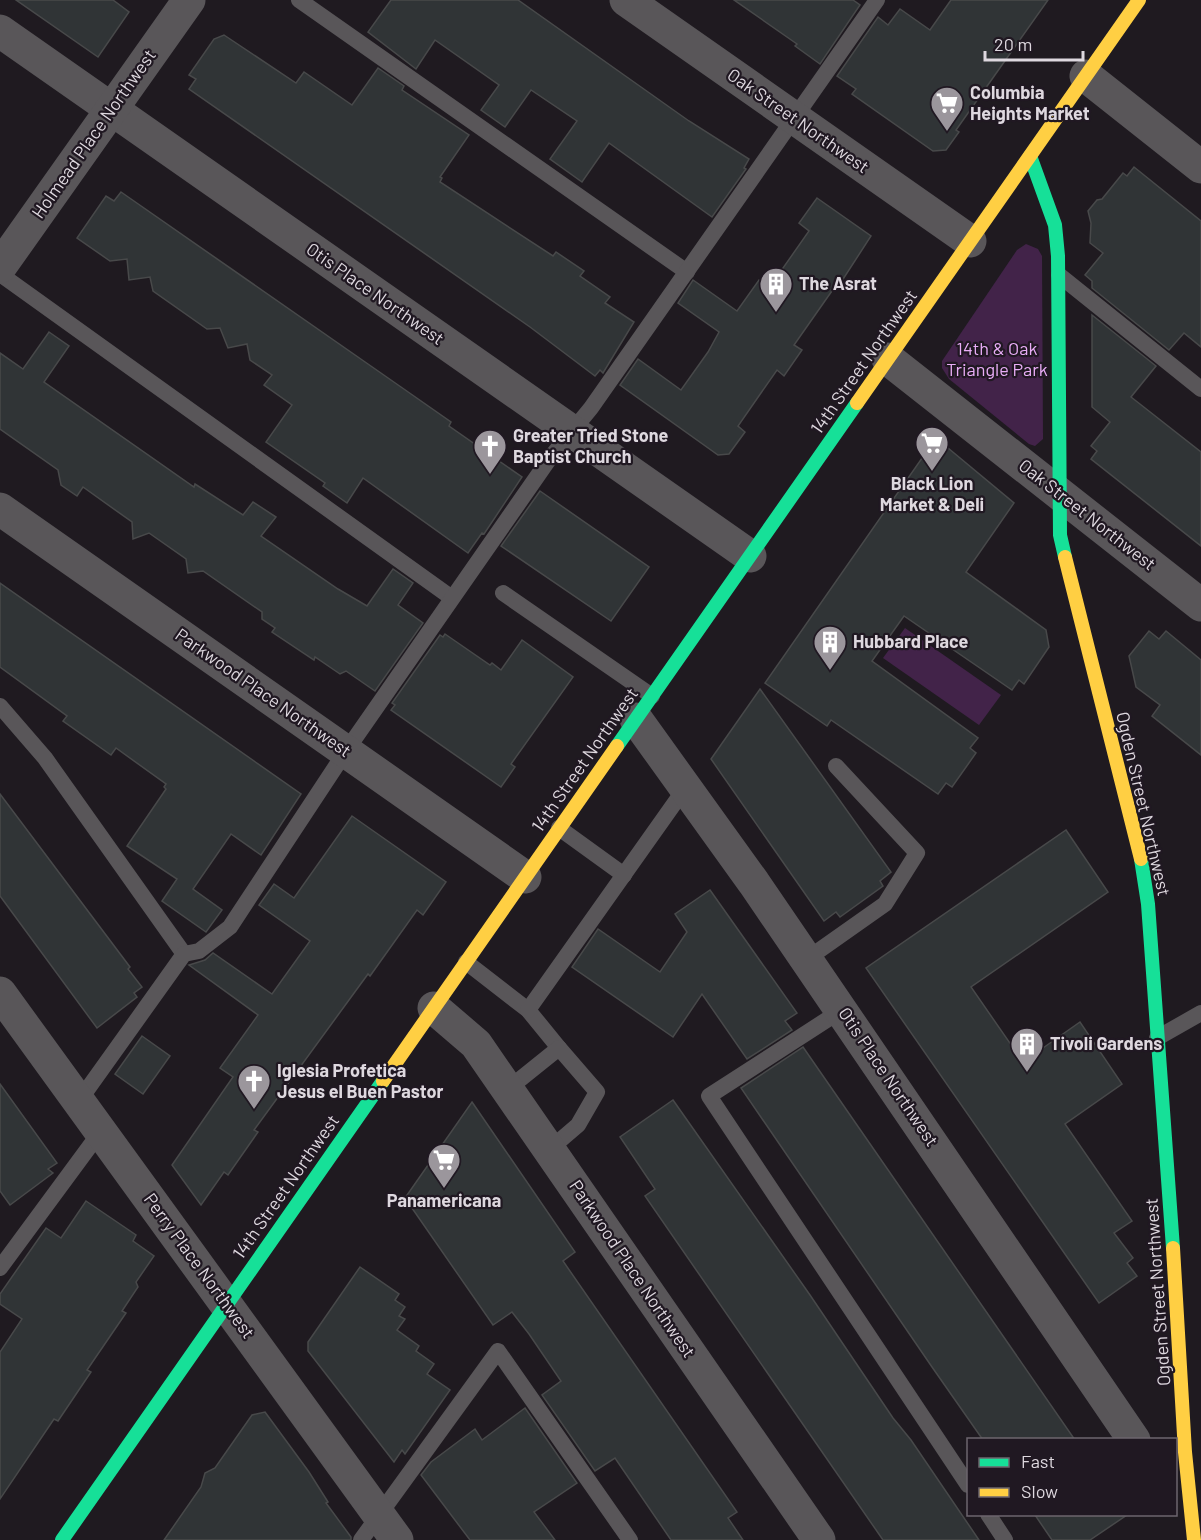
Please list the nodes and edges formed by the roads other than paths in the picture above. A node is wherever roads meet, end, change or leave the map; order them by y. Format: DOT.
graph roads {
  1 [pos="189,0"];
  2 [pos="299,0"];
  3 [pos="626,0"];
  4 [pos="877,0"];
  5 [pos="1139,0"];
  6 [pos="0,32"];
  7 [pos="1086,76"];
  8 [pos="112,110"];
  9 [pos="792,118"];
  10 [pos="1030,156"];
  11 [pos="1201,167"];
  12 [pos="970,241"];
  13 [pos="0,267"];
  14 [pos="687,272"];
  15 [pos="0,274"];
  16 [pos="1058,275"];
  17 [pos="888,359"];
  18 [pos="1201,389"];
  19 [pos="572,431"];
  20 [pos="1058,492"];
  21 [pos="0,509"];
  22 [pos="750,556"];
  23 [pos="503,593"];
  24 [pos="452,598"];
  25 [pos="1201,605"];
  26 [pos="0,706"];
  27 [pos="644,707"];
  28 [pos="346,751"];
  29 [pos="836,766"];
  30 [pos="686,787"];
  31 [pos="559,828"];
  32 [pos="624,875"];
  33 [pos="525,877"];
  34 [pos="184,954"];
  35 [pos="807,959"];
  36 [pos="466,962"];
  37 [pos="0,993"];
  38 [pos="434,1008"];
  39 [pos="528,1010"];
  40 [pos="842,1010"];
  41 [pos="1201,1012"];
  42 [pos="1156,1038"];
  43 [pos="559,1048"];
  44 [pos="508,1089"];
  45 [pos="79,1101"];
  46 [pos="100,1131"];
  47 [pos="550,1149"];
  48 [pos="0,1268"];
  49 [pos="226,1304"];
  50 [pos="1133,1438"];
  51 [pos="1187,1448"];
  52 [pos="967,1482"];
  53 [pos="989,1516"];
  54 [pos="379,1532"];
  55 [pos="62,1540"];
  56 [pos="630,1540"];
  57 [pos="819,1540"];
  58 [pos="1005,1540"];
  59 [pos="1194,1540"];
  1 -- 8 [label="street, Holmead Place Northwest"];
  2 -- 14 [label="lane"];
  3 -- 9 [label="street, Oak Street Northwest"];
  4 -- 9 [label="lane"];
  5 -- 7 [label="main road, 14th Street Northwest"];
  6 -- 8 [label="street, Otis Place Northwest"];
  7 -- 10 [label="main road, 14th Street Northwest"];
  7 -- 11 [label="street"];
  8 -- 13 [label="street, Holmead Place Northwest"];
  8 -- 19 [label="street, Otis Place Northwest"];
  9 -- 12 [label="street, Oak Street Northwest"];
  9 -- 14 [label="lane"];
  10 -- 12 [label="main road, 14th Street Northwest"];
  10 -- 16 [label="main road, Ogden Street Northwest"];
  12 -- 17 [label="main road, 14th Street Northwest"];
  14 -- 19 [label="lane"];
  15 -- 24 [label="lane"];
  16 -- 18 [label="lane"];
  16 -- 20 [label="main road, Ogden Street Northwest"];
  17 -- 20 [label="street, Oak Street Northwest"];
  17 -- 22 [label="main road, 14th Street Northwest"];
  19 -- 22 [label="street, Otis Place Northwest"];
  19 -- 24 [label="lane"];
  20 -- 25 [label="street, Oak Street Northwest"];
  20 -- 42 [label="main road, Ogden Street Northwest"];
  21 -- 28 [label="street, Parkwood Place Northwest"];
  22 -- 27 [label="main road, 14th Street Northwest"];
  23 -- 27 [label="lane"];
  24 -- 28 [label="lane"];
  26 -- 34 [label="lane"];
  27 -- 30 [label="street, Otis Place Northwest"];
  27 -- 31 [label="main road, 14th Street Northwest"];
  28 -- 33 [label="street, Parkwood Place Northwest"];
  28 -- 34 [label="lane"];
  29 -- 35 [label="lane"];
  30 -- 32 [label="lane"];
  30 -- 35 [label="street, Otis Place Northwest"];
  31 -- 32 [label="lane"];
  31 -- 33 [label="main road, 14th Street Northwest"];
  32 -- 39 [label="lane"];
  33 -- 36 [label="main road, 14th Street Northwest"];
  34 -- 45 [label="lane"];
  35 -- 40 [label="street, Otis Place Northwest"];
  36 -- 38 [label="main road, 14th Street Northwest"];
  36 -- 39 [label="lane"];
  37 -- 45 [label="street, Perry Place Northwest"];
  38 -- 44 [label="street, Parkwood Place Northwest"];
  38 -- 49 [label="main road, 14th Street Northwest"];
  39 -- 43 [label="lane"];
  40 -- 50 [label="street, Otis Place Northwest"];
  40 -- 52 [label="lane"];
  41 -- 42 [label="lane"];
  42 -- 51 [label="main road, Ogden Street Northwest"];
  43 -- 44 [label="lane"];
  43 -- 47 [label="lane"];
  44 -- 47 [label="street, Parkwood Place Northwest"];
  45 -- 46 [label="street, Perry Place Northwest"];
  46 -- 48 [label="lane"];
  46 -- 49 [label="street, Perry Place Northwest"];
  47 -- 57 [label="street, Parkwood Place Northwest"];
  49 -- 54 [label="street, Perry Place Northwest"];
  49 -- 55 [label="main road, 14th Street Northwest"];
  51 -- 59 [label="main road, Ogden Street Northwest"];
  53 -- 58 [label="lane"];
  54 -- 56 [label="lane"];
}
